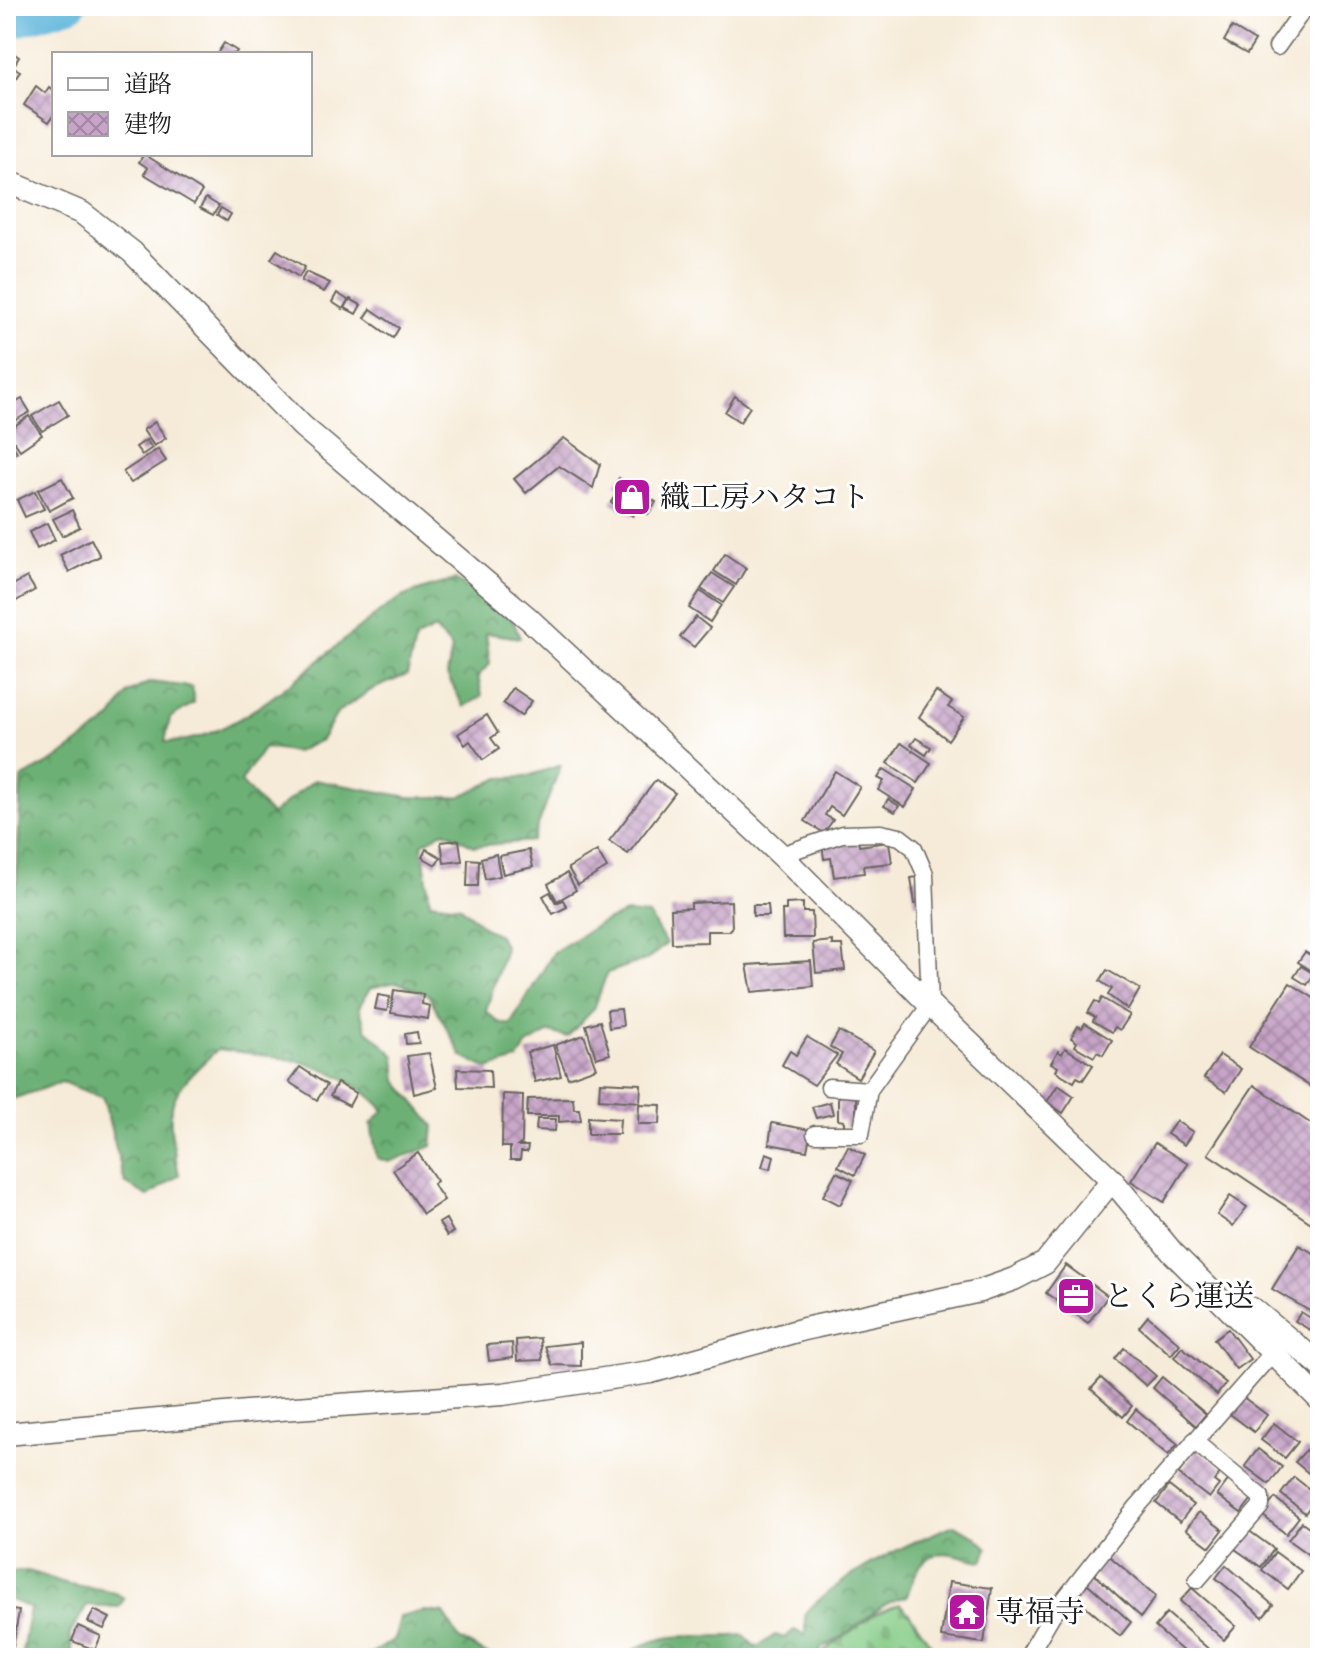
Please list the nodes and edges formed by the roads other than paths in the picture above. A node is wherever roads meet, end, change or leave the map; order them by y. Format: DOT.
graph roads {
  1 [pos="1306,6"];
  2 [pos="1277,47"];
  3 [pos="6,181"];
  4 [pos="781,855"];
  5 [pos="930,1005"];
  6 [pos="829,1087"];
  7 [pos="869,1090"];
  8 [pos="815,1134"];
  9 [pos="1112,1180"];
  10 [pos="1229,1307"];
  11 [pos="1274,1351"];
  12 [pos="1320,1365"];
  13 [pos="1320,1400"];
  14 [pos="6,1434"];
  15 [pos="1194,1441"];
  16 [pos="1197,1580"];
  17 [pos="1027,1658"];
  1 -- 2 [label="street"];
  3 -- 4 [label="street"];
  4 -- 5 [label="street"];
  4 -- 5 [label="street"];
  5 -- 7 [label="street"];
  5 -- 9 [label="street"];
  6 -- 7 [label="street"];
  7 -- 8 [label="street"];
  9 -- 10 [label="street"];
  9 -- 14 [label="street"];
  10 -- 11 [label="street"];
  10 -- 12 [label="street"];
  11 -- 13 [label="street"];
  11 -- 15 [label="street"];
  15 -- 16 [label="street"];
  15 -- 17 [label="street"];
}
